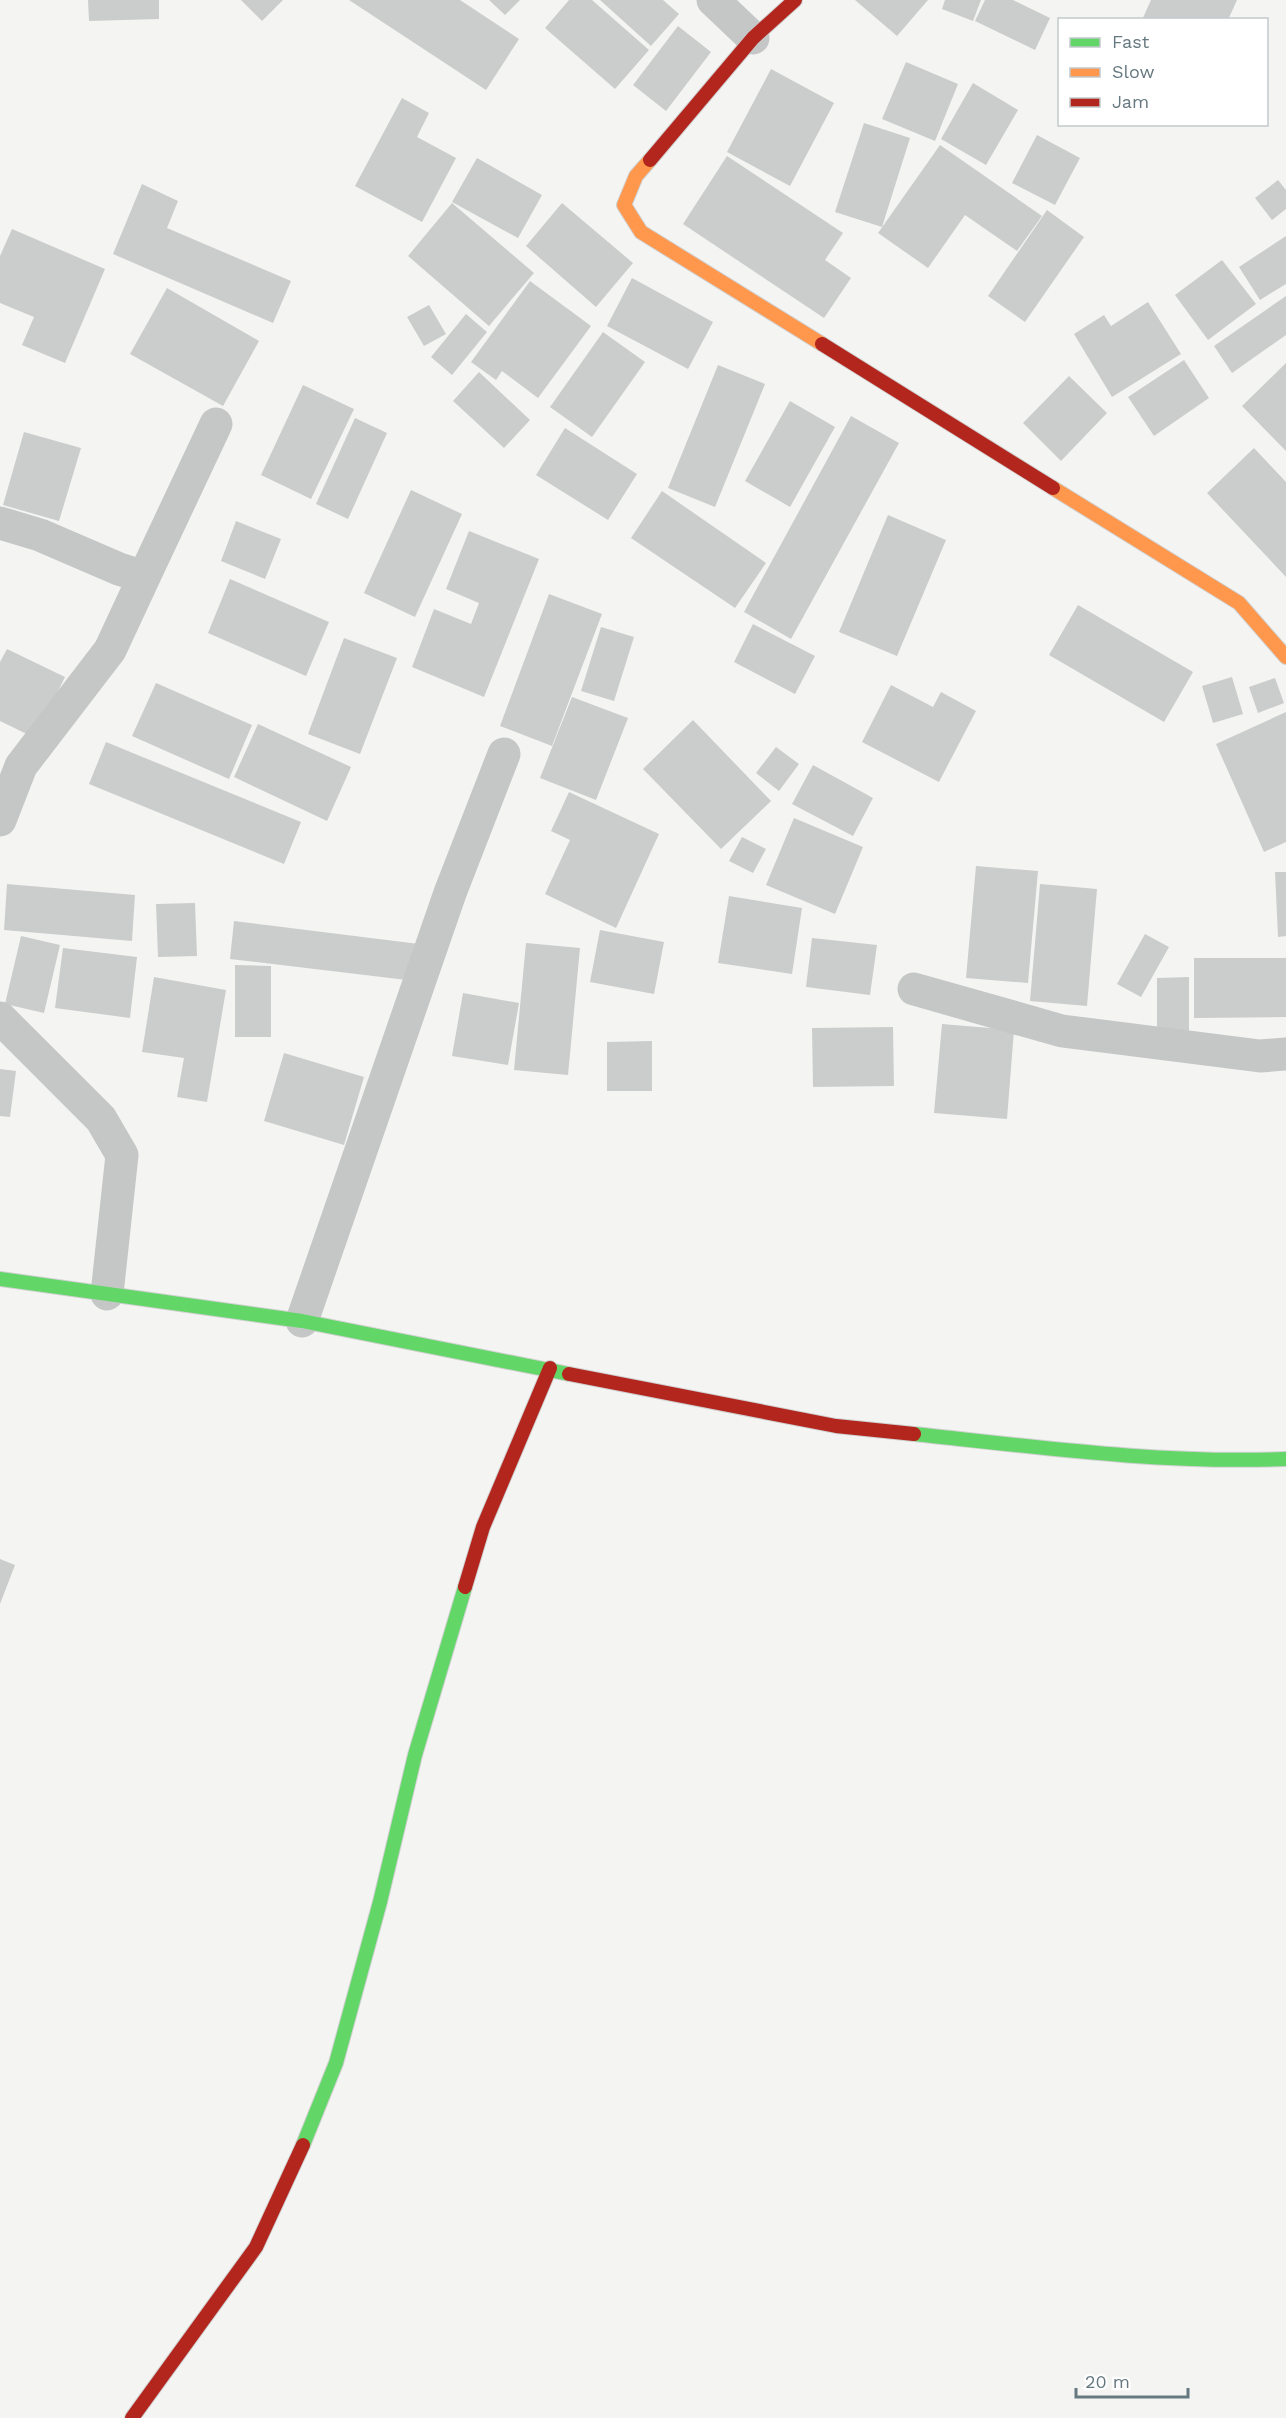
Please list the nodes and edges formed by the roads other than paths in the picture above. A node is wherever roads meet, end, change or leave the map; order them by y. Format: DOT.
graph roads {
  1 [pos="713,0"];
  2 [pos="795,0"];
  3 [pos="753,38"];
  4 [pos="216,424"];
  5 [pos="0,523"];
  6 [pos="144,577"];
  7 [pos="1286,657"];
  8 [pos="504,754"];
  9 [pos="0,820"];
  10 [pos="914,989"];
  11 [pos="0,1018"];
  12 [pos="1286,1054"];
  13 [pos="0,1280"];
  14 [pos="107,1294"];
  15 [pos="302,1321"];
  16 [pos="550,1368"];
  17 [pos="1286,1459"];
  18 [pos="132,2418"];
  1 -- 3 [label="street"];
  2 -- 3 [label="street"];
  3 -- 7 [label="street"];
  4 -- 6 [label="street"];
  5 -- 6 [label="street"];
  6 -- 9 [label="street"];
  8 -- 15 [label="street"];
  10 -- 12 [label="street"];
  11 -- 14 [label="street"];
  13 -- 14 [label="street"];
  14 -- 15 [label="street"];
  15 -- 16 [label="street"];
  16 -- 17 [label="street"];
  16 -- 18 [label="street"];
}
